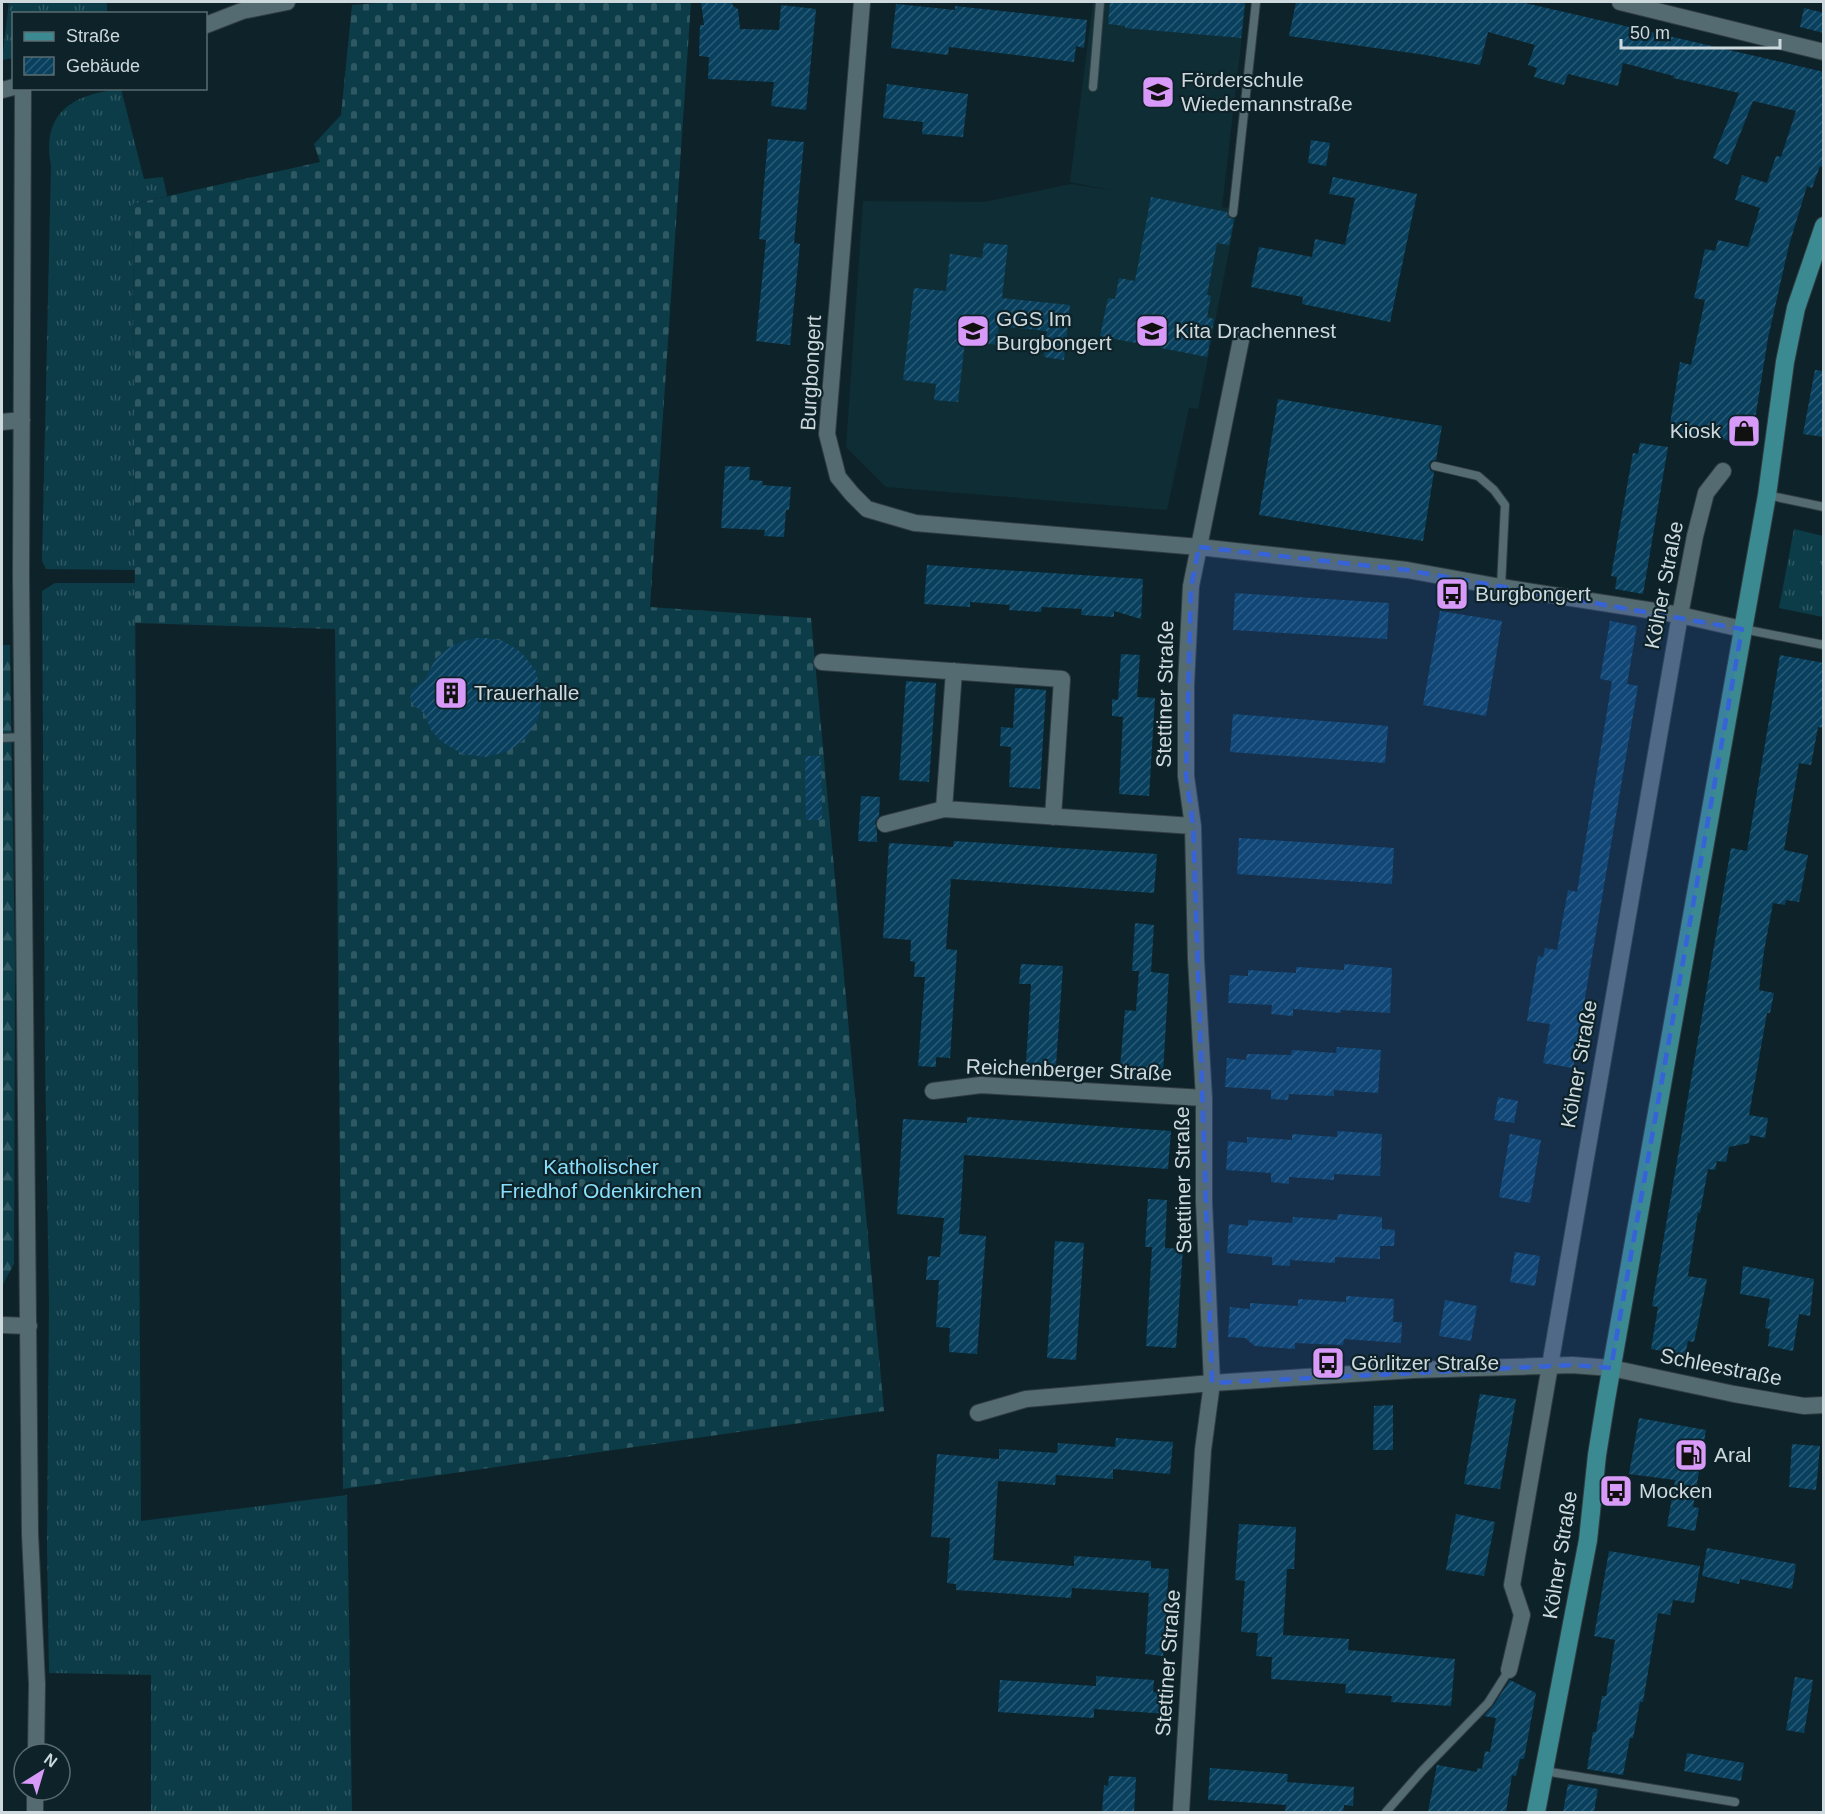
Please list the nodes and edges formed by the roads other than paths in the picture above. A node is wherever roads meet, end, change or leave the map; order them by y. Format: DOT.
graph roads {
  1 [pos="287,2"];
  2 [pos="862,2"];
  3 [pos="1100,2"];
  4 [pos="1256,2"];
  5 [pos="1620,2"];
  6 [pos="241,6"];
  7 [pos="207,24"];
  8 [pos="1824,52"];
  9 [pos="1093,87"];
  10 [pos="23,90"];
  11 [pos="1233,213"];
  12 [pos="1824,226"];
  13 [pos="1242,335"];
  14 [pos="22,420"];
  15 [pos="2,422"];
  16 [pos="1435,466"];
  17 [pos="1723,471"];
  18 [pos="1767,495"];
  19 [pos="1824,507"];
  20 [pos="1199,547"];
  21 [pos="1502,587"];
  22 [pos="1680,615"];
  23 [pos="1742,629"];
  24 [pos="1824,645"];
  25 [pos="822,662"];
  26 [pos="954,671"];
  27 [pos="23,737"];
  28 [pos="2,738"];
  29 [pos="944,809"];
  30 [pos="1053,817"];
  31 [pos="885,824"];
  32 [pos="1192,826"];
  33 [pos="933,1090"];
  34 [pos="1204,1098"];
  35 [pos="2,1325"];
  36 [pos="29,1326"];
  37 [pos="1550,1365"];
  38 [pos="1611,1368"];
  39 [pos="1212,1383"];
  40 [pos="1824,1405"];
  41 [pos="978,1413"];
  42 [pos="1509,1670"];
  43 [pos="36,1742"];
  44 [pos="1544,1771"];
  45 [pos="1735,1802"];
  46 [pos="1181,1812"];
  47 [pos="1386,1812"];
  48 [pos="1536,1812"];
  1 -- 6 [label="street"];
  2 -- 20 [label="street, Burgbongert"];
  3 -- 9 [label="lane"];
  4 -- 11 [label="lane"];
  5 -- 8 [label="street"];
  6 -- 7 [label="street"];
  10 -- 14 [label="street"];
  12 -- 18 [label="main road, Kölner Straße"];
  13 -- 20 [label="street"];
  14 -- 15 [label="street"];
  14 -- 27 [label="street"];
  16 -- 21 [label="lane"];
  17 -- 22 [label="street, Kölner Straße"];
  18 -- 19 [label="lane"];
  18 -- 23 [label="main road, Kölner Straße"];
  20 -- 21 [label="street, Burgbongert"];
  20 -- 32 [label="street, Stettiner Straße"];
  21 -- 22 [label="street, Burgbongert"];
  22 -- 23 [label="street, Burgbongert"];
  22 -- 37 [label="street, Kölner Straße"];
  23 -- 24 [label="lane"];
  23 -- 38 [label="main road, Kölner Straße"];
  25 -- 26 [label="street"];
  26 -- 29 [label="street"];
  26 -- 30 [label="street"];
  27 -- 28 [label="lane"];
  27 -- 36 [label="street"];
  29 -- 30 [label="street"];
  29 -- 31 [label="street"];
  30 -- 32 [label="street"];
  32 -- 34 [label="street, Stettiner Straße"];
  33 -- 34 [label="street, Reichenberger Straße"];
  34 -- 39 [label="street, Stettiner Straße"];
  35 -- 36 [label="street"];
  36 -- 43 [label="street"];
  37 -- 38 [label="street"];
  37 -- 39 [label="street"];
  37 -- 42 [label="street, Kölner Straße"];
  38 -- 40 [label="street, Schleestraße"];
  38 -- 44 [label="main road, Kölner Straße"];
  39 -- 41 [label="street"];
  39 -- 46 [label="street, Stettiner Straße"];
  42 -- 47 [label="lane"];
  44 -- 45 [label="lane"];
  44 -- 48 [label="main road, Kölner Straße"];
}
